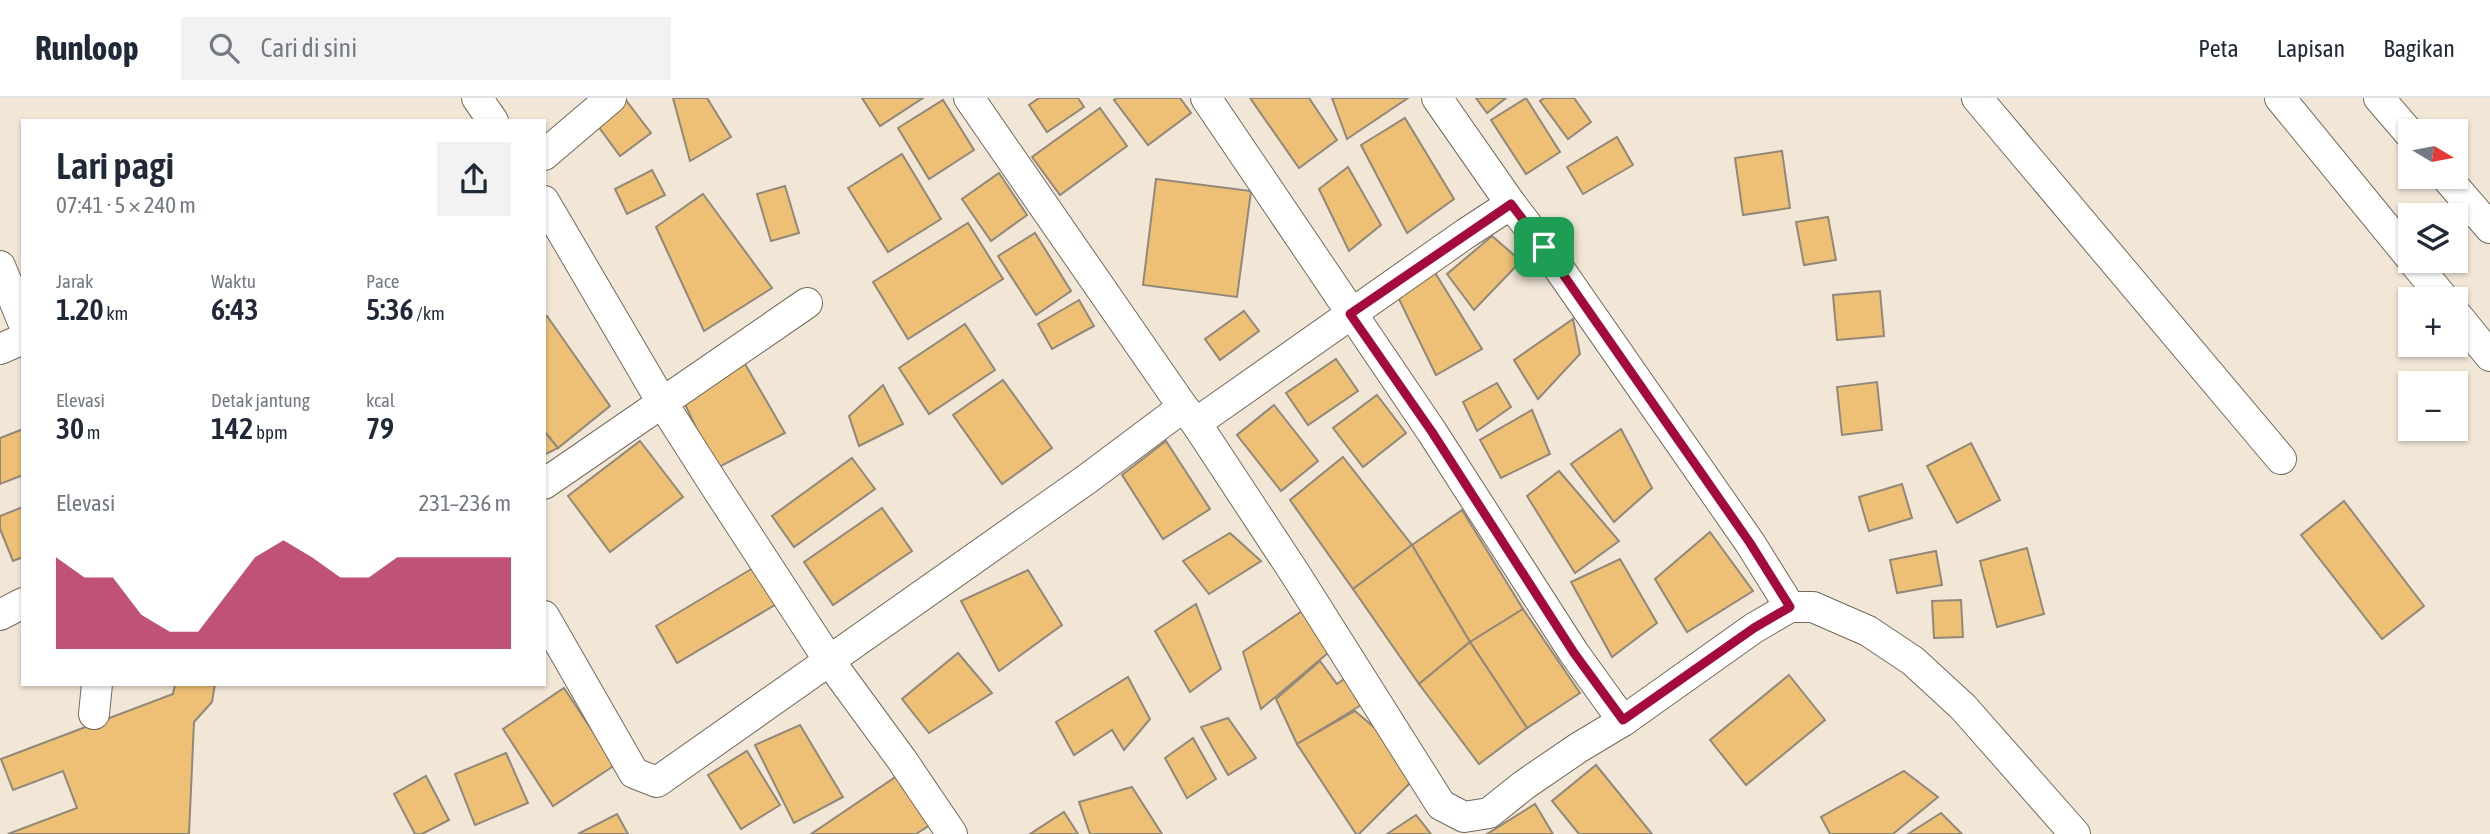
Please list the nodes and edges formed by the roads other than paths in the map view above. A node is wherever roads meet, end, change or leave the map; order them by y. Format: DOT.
graph roads {
  1 [pos="477,98"];
  2 [pos="611,98"];
  3 [pos="969,98"];
  4 [pos="1206,98"];
  5 [pos="1437,98"];
  6 [pos="1977,98"];
  7 [pos="2280,98"];
  8 [pos="2379,98"];
  9 [pos="492,119"];
  10 [pos="2398,120"];
  11 [pos="546,153"];
  12 [pos="2456,189"];
  13 [pos="546,204"];
  14 [pos="1511,204"];
  15 [pos="2490,228"];
  16 [pos="2398,243"];
  17 [pos="0,266"];
  18 [pos="2423,273"];
  19 [pos="2434,287"];
  20 [pos="807,303"];
  21 [pos="1350,314"];
  22 [pos="21,317"];
  23 [pos="2468,329"];
  24 [pos="21,340"];
  25 [pos="0,349"];
  26 [pos="2490,356"];
  27 [pos="663,404"];
  28 [pos="1190,415"];
  29 [pos="2281,459"];
  30 [pos="546,483"];
  31 [pos="21,604"];
  32 [pos="1790,607"];
  33 [pos="0,615"];
  34 [pos="546,619"];
  35 [pos="828,659"];
  36 [pos="97,686"];
  37 [pos="94,714"];
  38 [pos="1623,720"];
  39 [pos="952,834"];
  40 [pos="2075,834"];
  1 -- 9 [label="street"];
  2 -- 11 [label="street"];
  3 -- 28 [label="street"];
  4 -- 21 [label="street"];
  5 -- 14 [label="street"];
  6 -- 29 [label="street"];
  7 -- 16 [label="street"];
  8 -- 10 [label="street"];
  12 -- 15 [label="street"];
  13 -- 27 [label="street"];
  14 -- 21 [label="street"];
  14 -- 32 [label="street"];
  17 -- 22 [label="street"];
  18 -- 19 [label="street"];
  20 -- 27 [label="street"];
  21 -- 28 [label="street"];
  21 -- 38 [label="street"];
  23 -- 26 [label="street"];
  24 -- 25 [label="street"];
  27 -- 30 [label="street"];
  27 -- 35 [label="street"];
  28 -- 35 [label="street"];
  28 -- 38 [label="street"];
  31 -- 33 [label="street"];
  32 -- 38 [label="street"];
  32 -- 40 [label="street"];
  34 -- 35 [label="street"];
  35 -- 39 [label="street"];
  36 -- 37 [label="street"];
}
